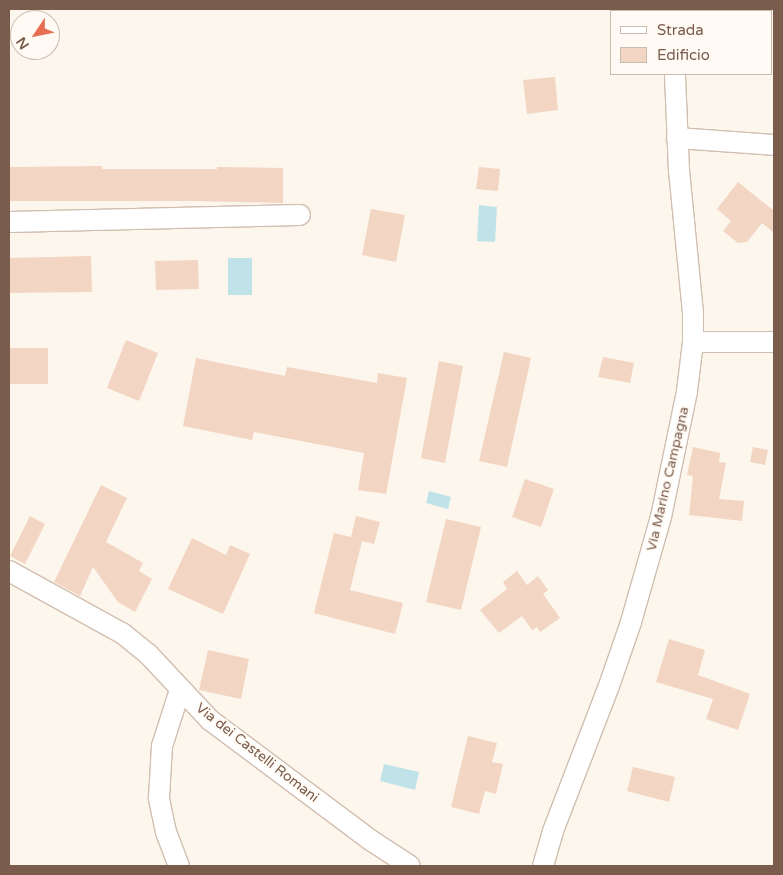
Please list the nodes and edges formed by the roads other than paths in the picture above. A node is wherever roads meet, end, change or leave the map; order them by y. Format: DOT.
graph roads {
  1 [pos="675,75"];
  2 [pos="677,138"];
  3 [pos="774,145"];
  4 [pos="300,215"];
  5 [pos="9,222"];
  6 [pos="693,342"];
  7 [pos="774,342"];
  8 [pos="9,571"];
  9 [pos="180,690"];
  10 [pos="179,866"];
  11 [pos="410,866"];
  12 [pos="543,866"];
  1 -- 2 [label="street, Via Marino Campagna"];
  2 -- 3 [label="street"];
  2 -- 6 [label="street, Via Marino Campagna"];
  4 -- 5 [label="street"];
  6 -- 7 [label="street"];
  6 -- 12 [label="street, Via Marino Campagna"];
  8 -- 9 [label="street, Via dei Castelli Romani"];
  9 -- 10 [label="street"];
  9 -- 11 [label="street, Via dei Castelli Romani"];
}
